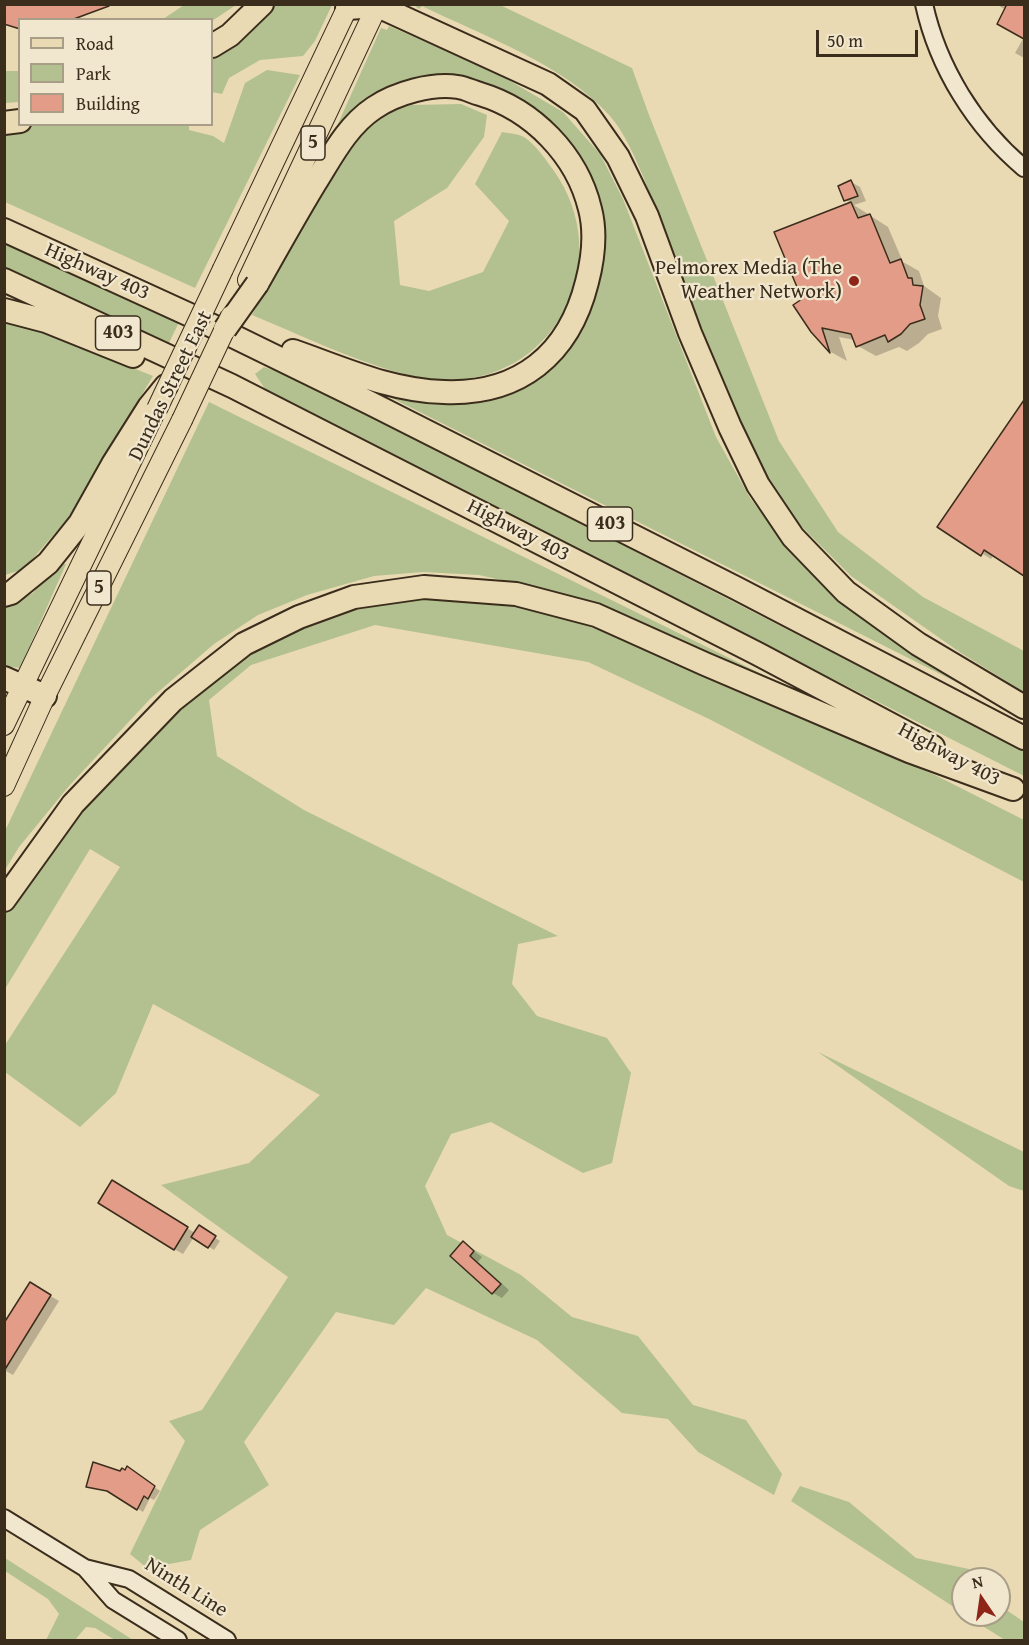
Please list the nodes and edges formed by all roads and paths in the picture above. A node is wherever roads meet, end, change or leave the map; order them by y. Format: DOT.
graph roads {
  1 [pos="262,4"];
  2 [pos="924,4"];
  3 [pos="378,5"];
  4 [pos="348,6"];
  5 [pos="213,45"];
  6 [pos="1024,168"];
  7 [pos="4,230"];
  8 [pos="4,280"];
  9 [pos="253,282"];
  10 [pos="4,310"];
  11 [pos="192,316"];
  12 [pos="225,329"];
  13 [pos="169,383"];
  14 [pos="232,386"];
  15 [pos="153,408"];
  16 [pos="4,595"];
  17 [pos="14,682"];
  18 [pos="45,696"];
  19 [pos="1024,707"];
  20 [pos="4,725"];
  21 [pos="1024,738"];
  22 [pos="4,786"];
  23 [pos="1019,792"];
  24 [pos="4,900"];
  25 [pos="4,1518"];
  26 [pos="85,1568"];
  27 [pos="178,1641"];
  28 [pos="227,1641"];
  1 -- 5 [label="highway"];
  2 -- 6 [label="main road"];
  3 -- 4 [label="highway"];
  3 -- 9 [label="main road, 5"];
  3 -- 19 [label="highway"];
  4 -- 13 [label="main road, Dundas Street East / 5, bridge"];
  7 -- 11 [label="highway, Highway 403 / 403"];
  8 -- 14 [label="highway, Highway 403 / 403"];
  9 -- 11 [label="highway"];
  9 -- 12 [label="highway, bridge"];
  10 -- 14 [label="highway"];
  11 -- 21 [label="highway, Highway 403 / 403"];
  12 -- 18 [label="main road, Dundas Street East / 5, bridge"];
  13 -- 15 [label="highway, bridge"];
  14 -- 23 [label="highway, Highway 403 / 403"];
  15 -- 16 [label="highway"];
  15 -- 17 [label="main road, Dundas Street East / 5"];
  17 -- 18 [label="highway"];
  17 -- 20 [label="main road, Dundas Street East / 5"];
  18 -- 22 [label="main road, Dundas Street East / 5"];
  23 -- 24 [label="highway"];
  25 -- 26 [label="main road, Ninth Line"];
  26 -- 27 [label="main road, Ninth Line"];
  26 -- 28 [label="main road, Ninth Line"];
}
